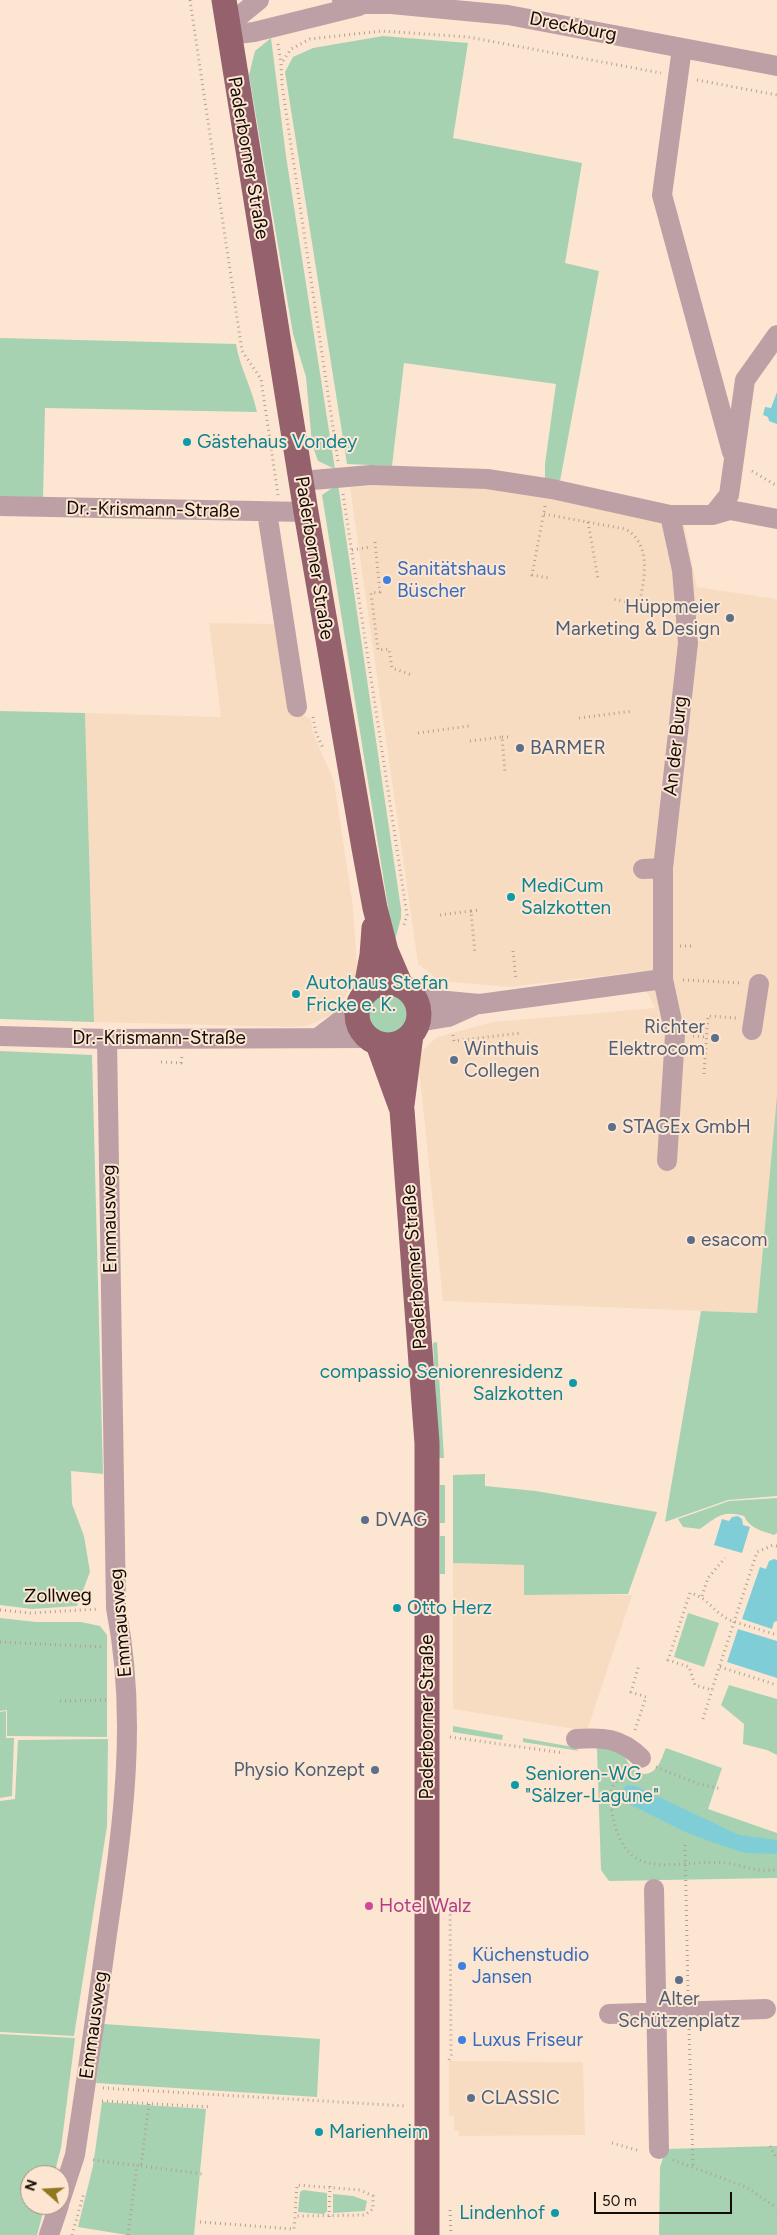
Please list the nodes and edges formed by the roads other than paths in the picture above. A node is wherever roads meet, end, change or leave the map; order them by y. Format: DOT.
graph roads {
  1 [pos="224,0"];
  2 [pos="259,0"];
  3 [pos="342,0"];
  4 [pos="366,4"];
  5 [pos="228,35"];
  6 [pos="682,48"];
  7 [pos="777,66"];
  8 [pos="777,335"];
  9 [pos="734,461"];
  10 [pos="301,481"];
  11 [pos="0,506"];
  12 [pos="274,512"];
  13 [pos="306,512"];
  14 [pos="670,515"];
  15 [pos="714,515"];
  16 [pos="777,519"];
  17 [pos="298,707"];
  18 [pos="374,908"];
  19 [pos="663,979"];
  20 [pos="759,984"];
  21 [pos="361,1001"];
  22 [pos="411,1010"];
  23 [pos="746,1024"];
  24 [pos="0,1036"];
  25 [pos="319,1037"];
  26 [pos="107,1039"];
  27 [pos="373,1041"];
  28 [pos="402,1110"];
  29 [pos="667,1161"];
  30 [pos="572,1746"];
  31 [pos="635,1752"];
  32 [pos="654,1890"];
  33 [pos="766,2009"];
  34 [pos="656,2012"];
  35 [pos="609,2014"];
  36 [pos="656,2153"];
  37 [pos="70,2170"];
  38 [pos="56,2215"];
  39 [pos="49,2235"];
  40 [pos="427,2235"];
  1 -- 5 [label="main road, Paderborner Straße"];
  2 -- 5 [label="street"];
  3 -- 4 [label="street, Dreckburg"];
  4 -- 5 [label="street, Dreckburg"];
  4 -- 6 [label="street, Dreckburg"];
  5 -- 10 [label="main road, Paderborner Straße"];
  6 -- 7 [label="street, Dreckburg"];
  6 -- 9 [label="street"];
  8 -- 9 [label="street"];
  9 -- 15 [label="street"];
  10 -- 13 [label="main road, Paderborner Straße"];
  10 -- 14 [label="street"];
  11 -- 12 [label="street, Dr.-Krismann-Straße"];
  12 -- 13 [label="street, Dr.-Krismann-Straße"];
  12 -- 17 [label="street"];
  13 -- 18 [label="main road, Paderborner Straße"];
  14 -- 15 [label="street"];
  14 -- 19 [label="street, An der Burg"];
  15 -- 16 [label="street"];
  18 -- 21 [label="main road, Paderborner Straße"];
  18 -- 22 [label="main road, Paderborner Straße"];
  19 -- 22 [label="street"];
  19 -- 29 [label="street, An der Burg"];
  20 -- 23 [label="street"];
  21 -- 22 [label="main road"];
  21 -- 25 [label="street"];
  21 -- 27 [label="main road, Paderborner Straße"];
  22 -- 27 [label="main road"];
  22 -- 28 [label="main road, Paderborner Straße"];
  24 -- 26 [label="street, Dr.-Krismann-Straße"];
  25 -- 26 [label="street, Dr.-Krismann-Straße"];
  25 -- 27 [label="street, Dr.-Krismann-Straße"];
  26 -- 37 [label="street, Emmausweg"];
  27 -- 28 [label="main road, Paderborner Straße"];
  28 -- 40 [label="main road, Paderborner Straße"];
  30 -- 31 [label="street"];
  32 -- 34 [label="street"];
  33 -- 34 [label="street"];
  34 -- 35 [label="street"];
  34 -- 36 [label="street"];
  38 -- 39 [label="street"];
}
